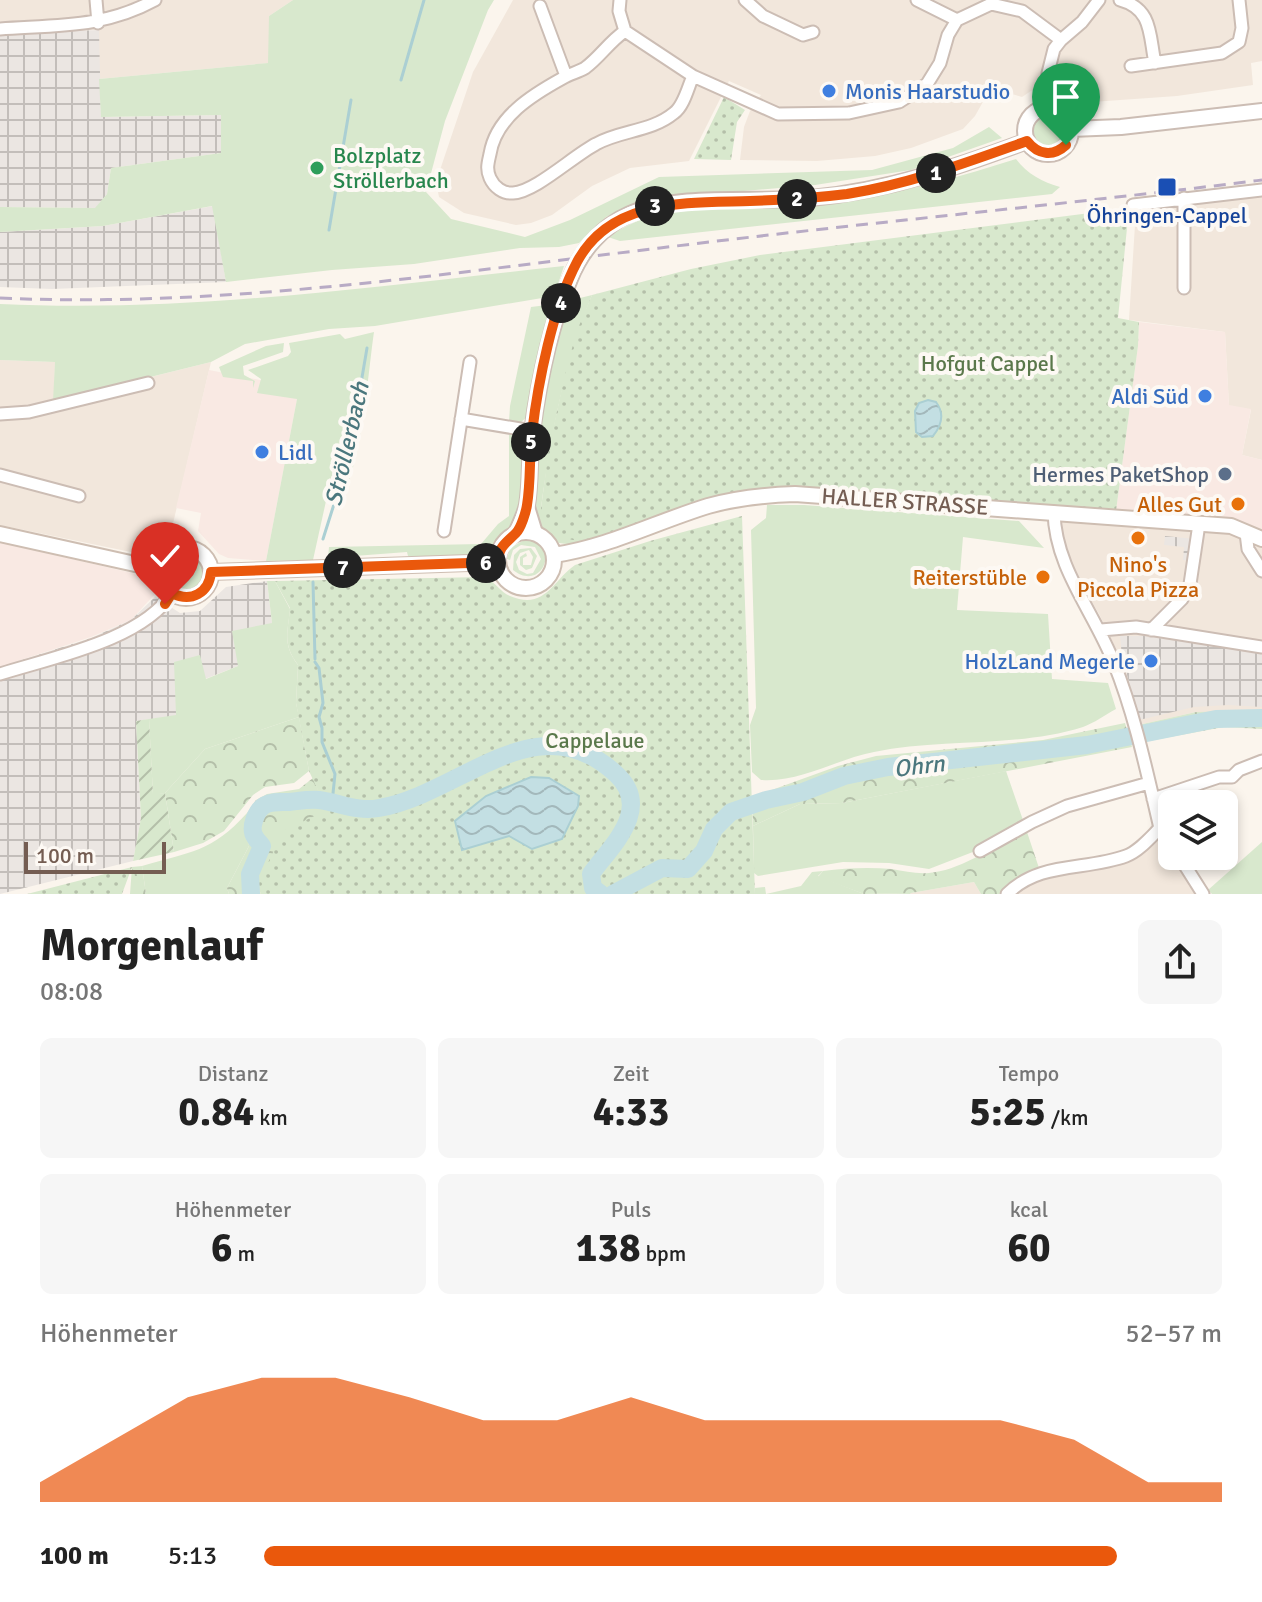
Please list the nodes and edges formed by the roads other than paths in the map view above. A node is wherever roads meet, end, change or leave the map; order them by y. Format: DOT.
graph roads {
  1 [pos="96,0"];
  2 [pos="155,0"];
  3 [pos="620,0"];
  4 [pos="745,0"];
  5 [pos="917,0"];
  6 [pos="1099,0"];
  7 [pos="1120,0"];
  8 [pos="1239,0"];
  9 [pos="1136,2"];
  10 [pos="540,6"];
  11 [pos="957,20"];
  12 [pos="98,23"];
  13 [pos="0,29"];
  14 [pos="625,31"];
  15 [pos="813,32"];
  16 [pos="1061,40"];
  17 [pos="1155,63"];
  18 [pos="1131,66"];
  19 [pos="566,76"];
  20 [pos="693,76"];
  21 [pos="1046,108"];
  22 [pos="1262,111"];
  23 [pos="1071,129"];
  24 [pos="1027,141"];
  25 [pos="1262,190"];
  26 [pos="1184,198"];
  27 [pos="1133,205"];
  28 [pos="1184,288"];
  29 [pos="470,362"];
  30 [pos="148,383"];
  31 [pos="0,414"];
  32 [pos="461,419"];
  33 [pos="532,431"];
  34 [pos="0,475"];
  35 [pos="79,496"];
  36 [pos="527,507"];
  37 [pos="1054,512"];
  38 [pos="1199,524"];
  39 [pos="444,531"];
  40 [pos="516,533"];
  41 [pos="535,533"];
  42 [pos="1246,533"];
  43 [pos="0,534"];
  44 [pos="1262,539"];
  45 [pos="554,555"];
  46 [pos="498,562"];
  47 [pos="162,570"];
  48 [pos="1262,571"];
  49 [pos="211,572"];
  50 [pos="172,593"];
  51 [pos="1101,630"];
  52 [pos="1151,630"];
  53 [pos="1262,647"];
  54 [pos="0,674"];
  55 [pos="1262,761"];
  56 [pos="1149,783"];
  57 [pos="1153,799"];
  58 [pos="1158,820"];
  59 [pos="1158,830"];
  60 [pos="980,851"];
  61 [pos="1188,870"];
  62 [pos="1007,894"];
  63 [pos="1203,894"];
  1 -- 12 [label="street"];
  2 -- 12 [label="street"];
  3 -- 14 [label="street"];
  4 -- 15 [label="street"];
  5 -- 11 [label="street"];
  6 -- 16 [label="street"];
  7 -- 9 [label="street"];
  8 -- 17 [label="street"];
  9 -- 17 [label="street"];
  10 -- 19 [label="street"];
  11 -- 16 [label="street"];
  11 -- 20 [label="street"];
  12 -- 13 [label="street"];
  14 -- 19 [label="street"];
  14 -- 20 [label="street"];
  16 -- 21 [label="street"];
  17 -- 18 [label="street"];
  19 -- 20 [label="street"];
  21 -- 23 [label="main road"];
  21 -- 24 [label="main road"];
  22 -- 23 [label="main road"];
  23 -- 24 [label="main road"];
  24 -- 33 [label="main road"];
  25 -- 26 [label="street"];
  26 -- 27 [label="street"];
  26 -- 28 [label="street"];
  29 -- 32 [label="street"];
  30 -- 31 [label="street"];
  32 -- 33 [label="street"];
  32 -- 39 [label="street"];
  33 -- 36 [label="main road"];
  34 -- 35 [label="street"];
  36 -- 40 [label="main road"];
  36 -- 41 [label="main road"];
  37 -- 38 [label="main road, HALLER STRASSE"];
  37 -- 45 [label="main road, HALLER STRASSE"];
  37 -- 51 [label="street"];
  38 -- 42 [label="main road, HALLER STRASSE"];
  38 -- 52 [label="street"];
  40 -- 41 [label="main road"];
  40 -- 46 [label="main road"];
  41 -- 45 [label="main road"];
  42 -- 44 [label="main road, HALLER STRASSE"];
  42 -- 48 [label="street"];
  43 -- 47 [label="main road"];
  45 -- 46 [label="main road"];
  46 -- 49 [label="main road"];
  47 -- 49 [label="main road"];
  47 -- 50 [label="main road"];
  49 -- 50 [label="main road"];
  50 -- 54 [label="street"];
  51 -- 52 [label="street"];
  51 -- 56 [label="street"];
  52 -- 53 [label="street"];
  55 -- 57 [label="street"];
  56 -- 57 [label="street"];
  56 -- 60 [label="street"];
  57 -- 58 [label="street"];
  59 -- 62 [label="street"];
  61 -- 63 [label="street"];
}
